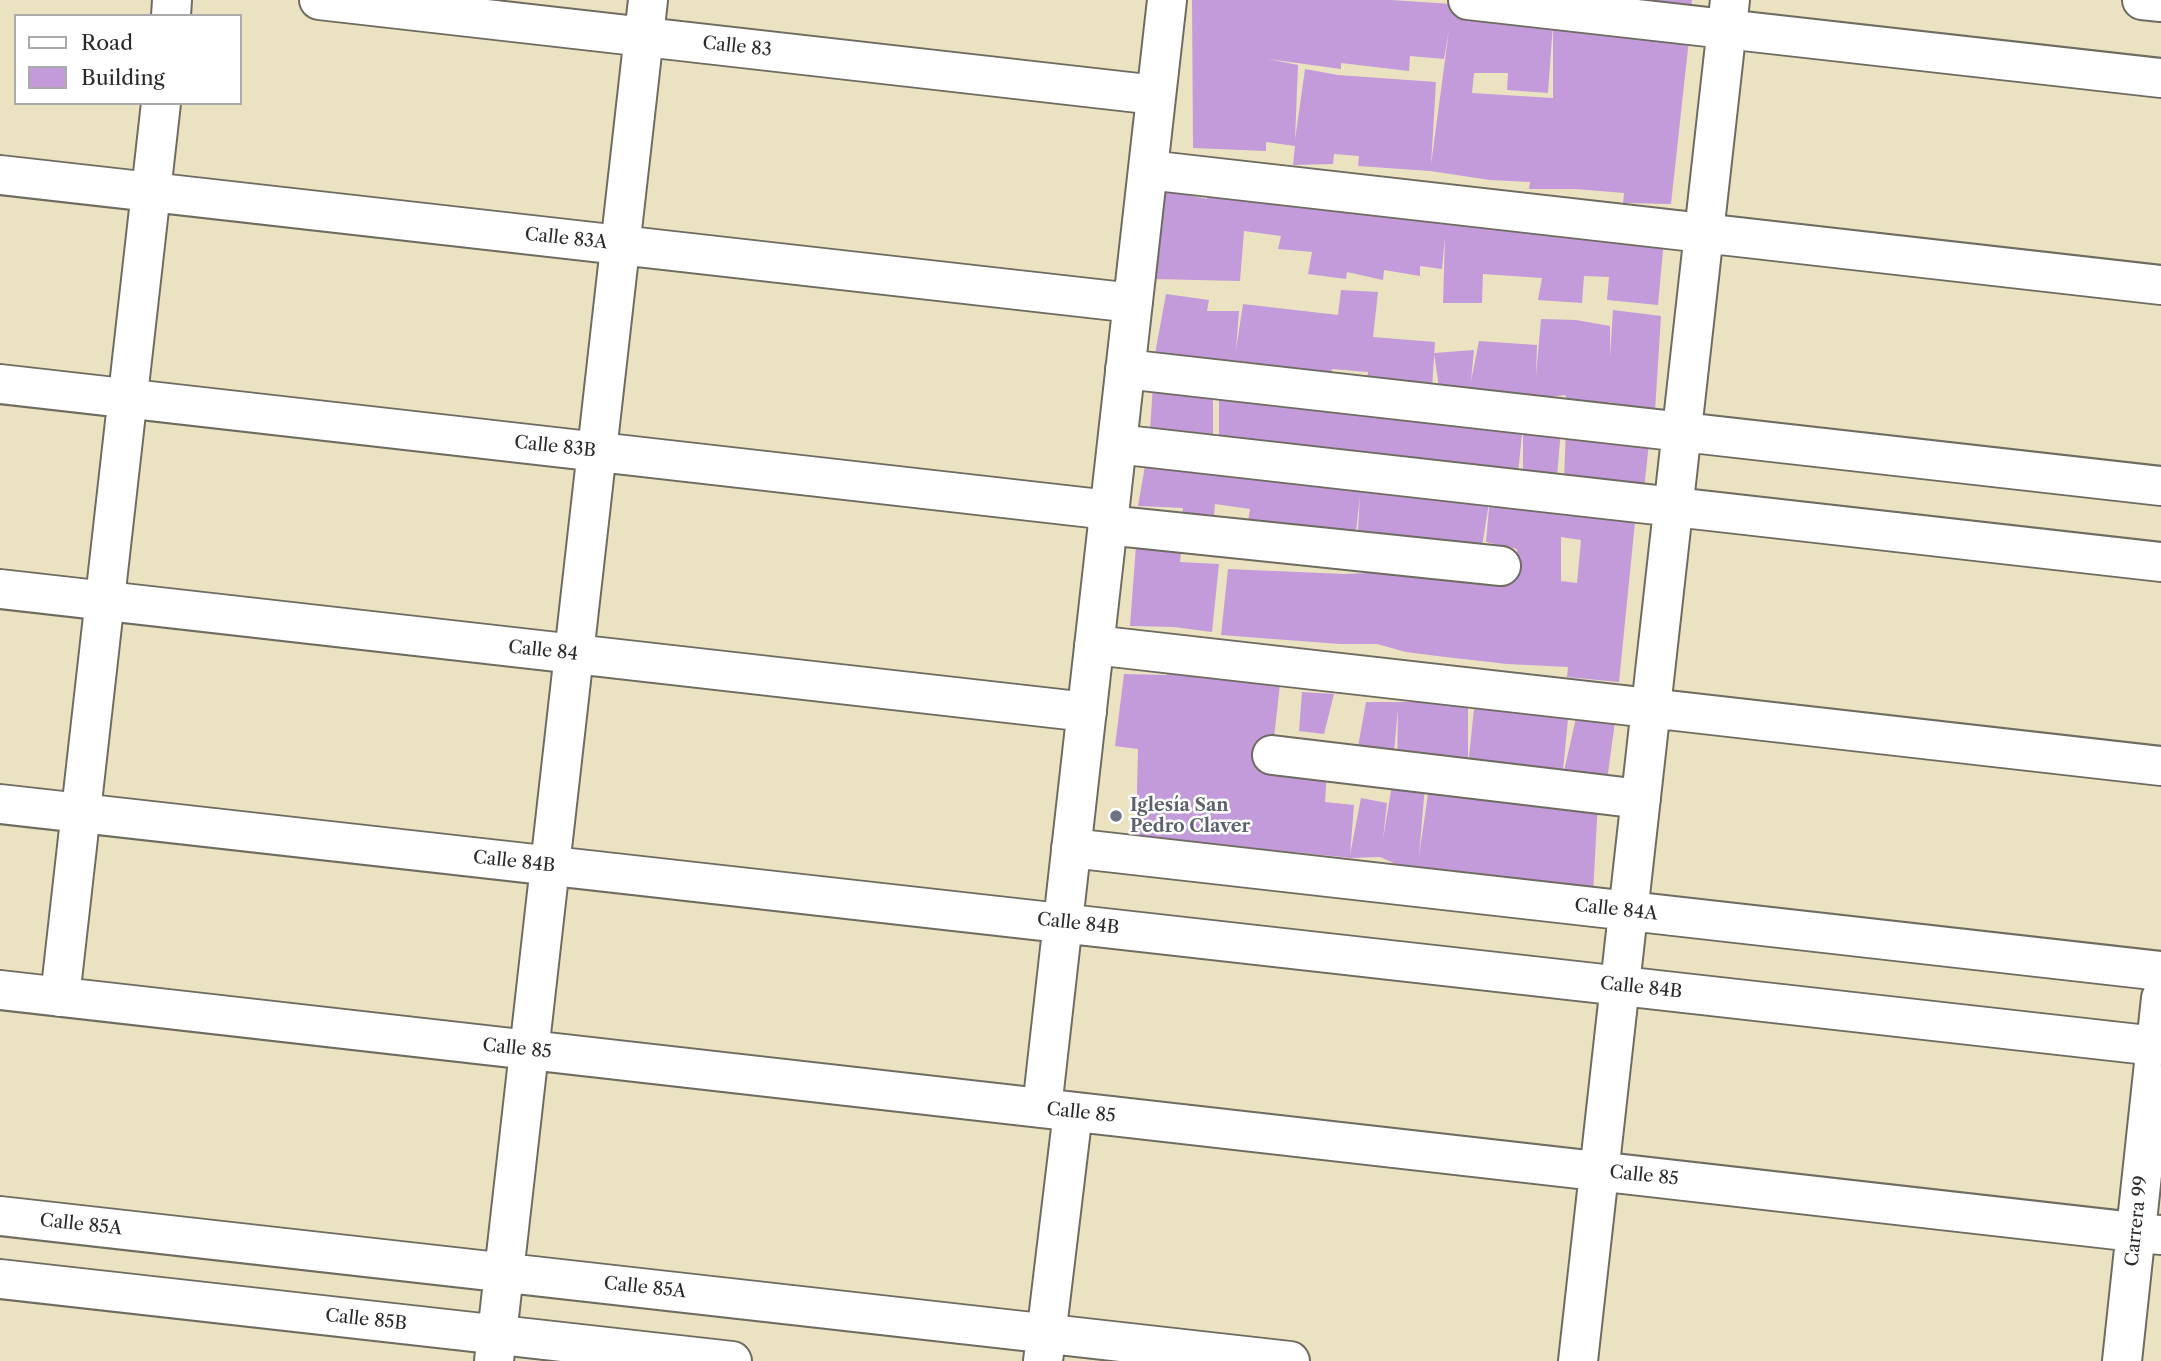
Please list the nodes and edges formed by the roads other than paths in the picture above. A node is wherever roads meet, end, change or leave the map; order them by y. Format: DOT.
graph roads {
  1 [pos="319,0"];
  2 [pos="1167,0"];
  3 [pos="1468,0"];
  4 [pos="2142,0"];
  5 [pos="2161,2"];
  6 [pos="1729,15"];
  7 [pos="646,18"];
  8 [pos="2161,78"];
  9 [pos="1156,95"];
  10 [pos="161,105"];
  11 [pos="1148,170"];
  12 [pos="0,174"];
  13 [pos="151,192"];
  14 [pos="1704,233"];
  15 [pos="620,245"];
  16 [pos="2161,285"];
  17 [pos="1133,303"];
  18 [pos="1125,369"];
  19 [pos="0,384"];
  20 [pos="127,399"];
  21 [pos="1682,431"];
  22 [pos="1117,444"];
  23 [pos="597,452"];
  24 [pos="2161,486"];
  25 [pos="1674,507"];
  26 [pos="1108,517"];
  27 [pos="2161,562"];
  28 [pos="1501,566"];
  29 [pos="0,589"];
  30 [pos="105,601"];
  31 [pos="1094,645"];
  32 [pos="574,654"];
  33 [pos="1651,708"];
  34 [pos="1087,712"];
  35 [pos="1272,755"];
  36 [pos="2161,766"];
  37 [pos="1641,799"];
  38 [pos="0,804"];
  39 [pos="80,813"];
  40 [pos="1071,848"];
  41 [pos="550,866"];
  42 [pos="1628,911"];
  43 [pos="1063,922"];
  44 [pos="2161,971"];
  45 [pos="1620,985"];
  46 [pos="0,990"];
  47 [pos="60,997"];
  48 [pos="2161,998"];
  49 [pos="2156,1046"];
  50 [pos="529,1050"];
  51 [pos="1057,1110"];
  52 [pos="1599,1171"];
  53 [pos="0,1216"];
  54 [pos="2148,1233"];
  55 [pos="504,1272"];
  56 [pos="0,1279"];
  57 [pos="1044,1347"];
  58 [pos="495,1348"];
  59 [pos="732,1361"];
  60 [pos="1290,1361"];
  61 [pos="1578,1361"];
  62 [pos="2122,1361"];
  1 -- 7 [label="street, Calle 83"];
  2 -- 9 [label="street"];
  3 -- 6 [label="street"];
  4 -- 5 [label="street"];
  6 -- 8 [label="street"];
  6 -- 14 [label="street"];
  7 -- 9 [label="street, Calle 83"];
  7 -- 15 [label="street"];
  9 -- 11 [label="street"];
  10 -- 13 [label="street"];
  11 -- 14 [label="street"];
  11 -- 17 [label="street"];
  12 -- 13 [label="street, Calle 83A"];
  13 -- 15 [label="street, Calle 83A"];
  13 -- 20 [label="street"];
  14 -- 16 [label="street"];
  14 -- 21 [label="street"];
  15 -- 17 [label="street, Calle 83A"];
  15 -- 23 [label="street"];
  17 -- 18 [label="street"];
  18 -- 21 [label="street"];
  18 -- 22 [label="street"];
  19 -- 20 [label="street, Calle 83B"];
  20 -- 23 [label="street, Calle 83B"];
  20 -- 30 [label="street"];
  21 -- 24 [label="street"];
  21 -- 25 [label="street"];
  22 -- 25 [label="street"];
  22 -- 26 [label="street"];
  23 -- 26 [label="street, Calle 83B"];
  23 -- 32 [label="street"];
  25 -- 27 [label="street"];
  25 -- 33 [label="street"];
  26 -- 28 [label="street, Calle 83B"];
  26 -- 31 [label="street"];
  29 -- 30 [label="street, Calle 84"];
  30 -- 32 [label="street, Calle 84"];
  30 -- 39 [label="street"];
  31 -- 33 [label="street"];
  31 -- 34 [label="street"];
  32 -- 34 [label="street, Calle 84"];
  32 -- 41 [label="street"];
  33 -- 36 [label="street"];
  33 -- 37 [label="street"];
  34 -- 40 [label="street"];
  35 -- 37 [label="street"];
  37 -- 42 [label="street"];
  38 -- 39 [label="street, Calle 84B"];
  39 -- 41 [label="street, Calle 84B"];
  39 -- 47 [label="street"];
  40 -- 42 [label="street, Calle 84A"];
  40 -- 43 [label="street"];
  41 -- 43 [label="street, Calle 84B"];
  41 -- 50 [label="street"];
  42 -- 44 [label="street, Calle 84A"];
  42 -- 45 [label="street"];
  43 -- 45 [label="street, Calle 84B"];
  43 -- 51 [label="street"];
  45 -- 49 [label="street, Calle 84B"];
  45 -- 52 [label="street"];
  46 -- 47 [label="street, Calle 85"];
  47 -- 50 [label="street, Calle 85"];
  48 -- 49 [label="street, Carrera 99"];
  49 -- 54 [label="street, Carrera 99"];
  50 -- 51 [label="street, Calle 85"];
  50 -- 55 [label="street"];
  51 -- 52 [label="street, Calle 85"];
  51 -- 57 [label="street"];
  52 -- 54 [label="street, Calle 85"];
  52 -- 61 [label="street"];
  53 -- 55 [label="street, Calle 85A"];
  54 -- 62 [label="street, Carrera 99"];
  55 -- 57 [label="street, Calle 85A"];
  55 -- 58 [label="street"];
  56 -- 58 [label="street, Calle 85B"];
  57 -- 60 [label="street, Calle 85A"];
  58 -- 59 [label="street, Calle 85B"];
}
